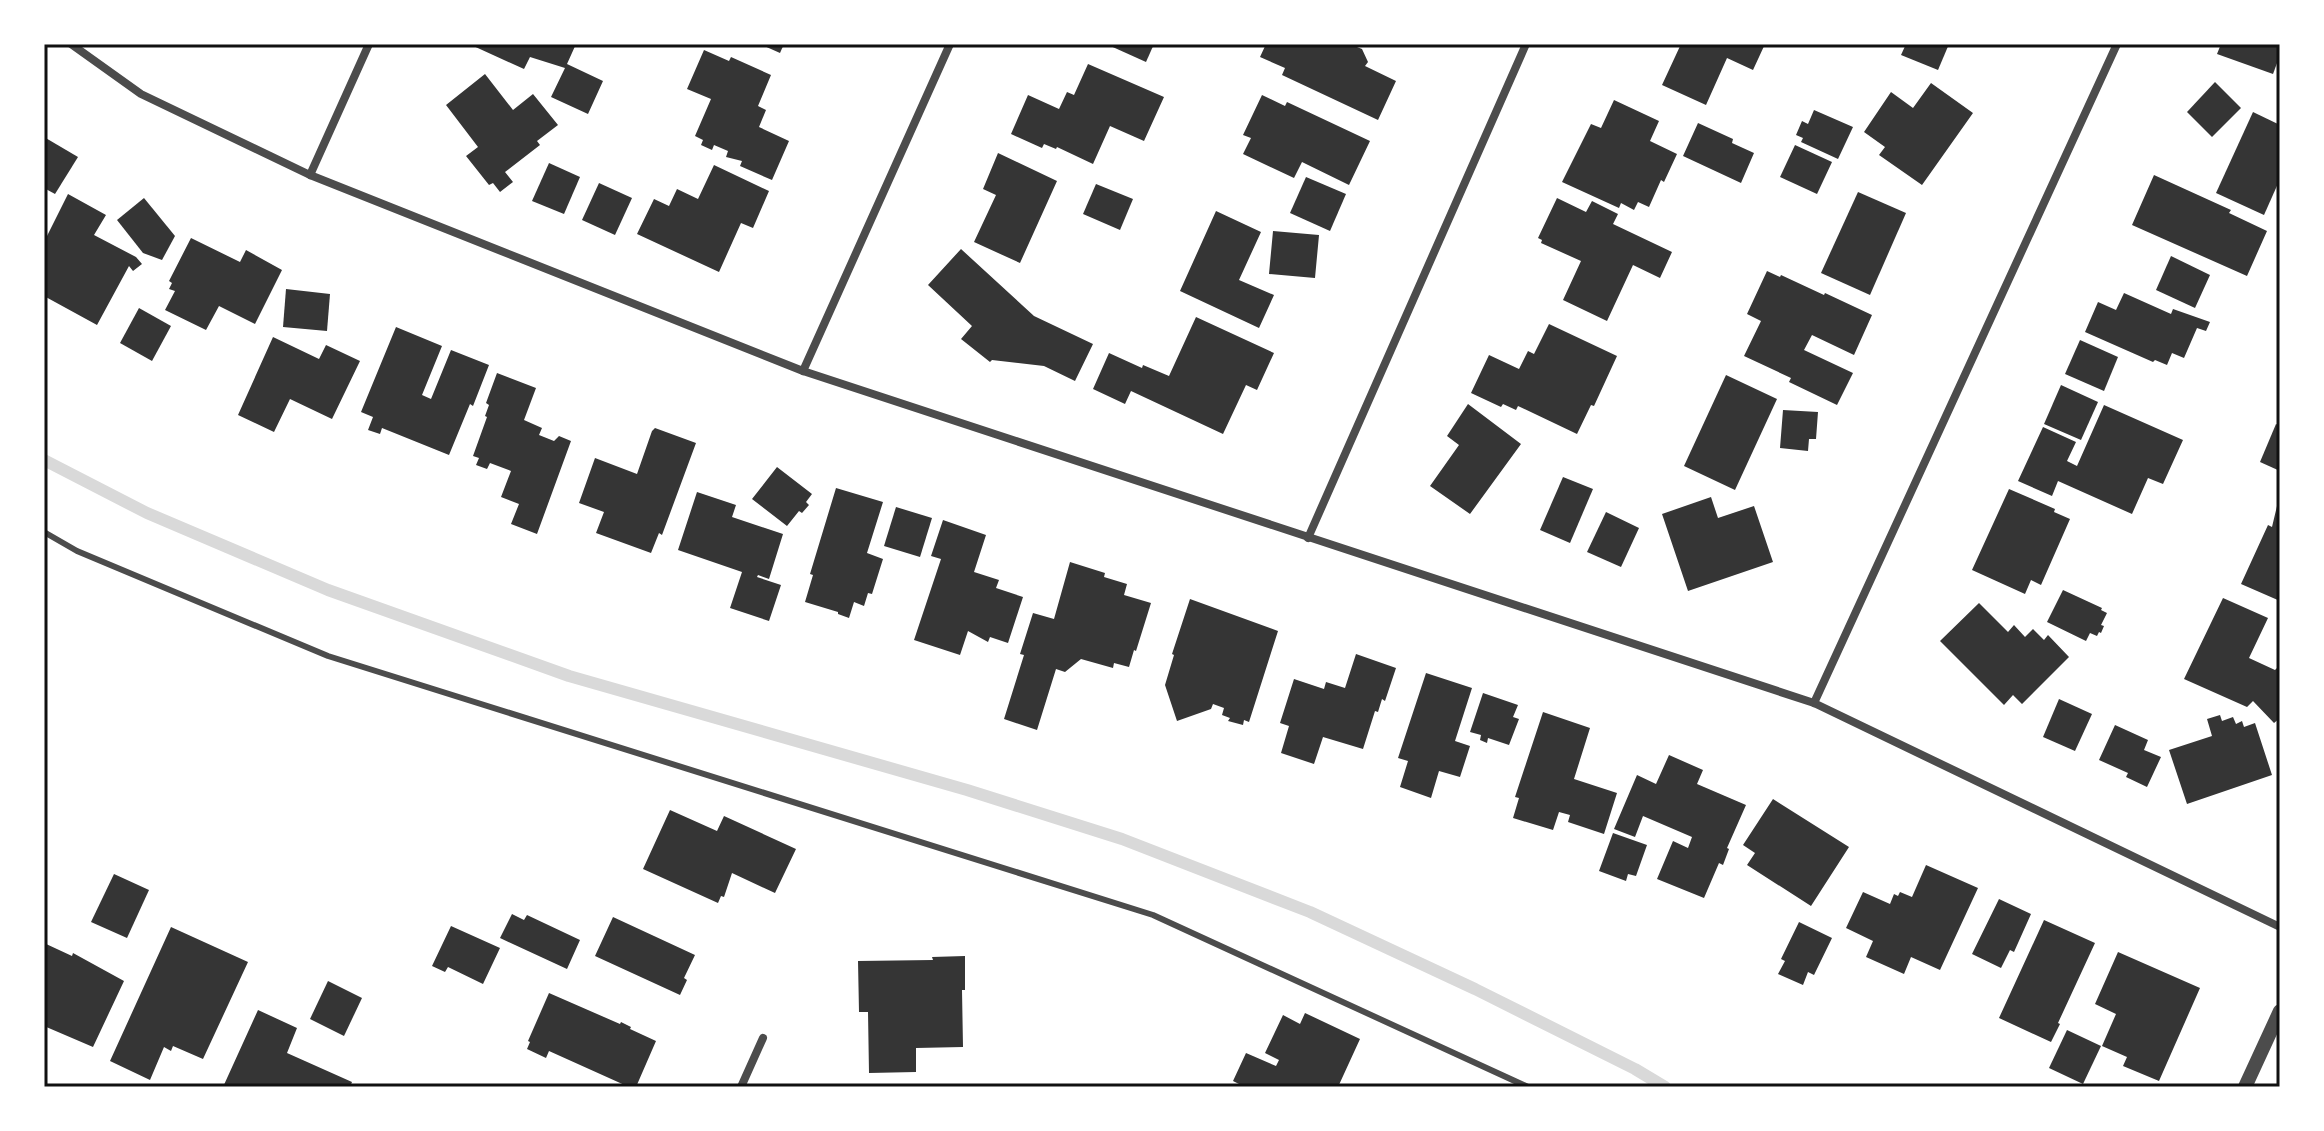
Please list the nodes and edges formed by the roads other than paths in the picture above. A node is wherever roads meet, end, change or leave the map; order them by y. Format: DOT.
graph roads {
  1 [pos="71,44"];
  2 [pos="369,44"];
  3 [pos="950,44"];
  4 [pos="1526,44"];
  5 [pos="2117,44"];
  6 [pos="310,175"];
  7 [pos="803,371"];
  8 [pos="44,532"];
  9 [pos="1308,538"];
  10 [pos="1814,703"];
  11 [pos="2280,927"];
  12 [pos="2280,1011"];
  13 [pos="763,1038"];
  14 [pos="741,1087"];
  15 [pos="1528,1087"];
  16 [pos="2245,1087"];
  1 -- 6 [label="street"];
  2 -- 6 [label="street"];
  3 -- 7 [label="street"];
  4 -- 9 [label="street"];
  5 -- 10 [label="street"];
  6 -- 7 [label="street"];
  7 -- 9 [label="street"];
  8 -- 15 [label="lane"];
  9 -- 10 [label="street"];
  10 -- 11 [label="street"];
  12 -- 16 [label="street"];
  13 -- 14 [label="street"];
}
